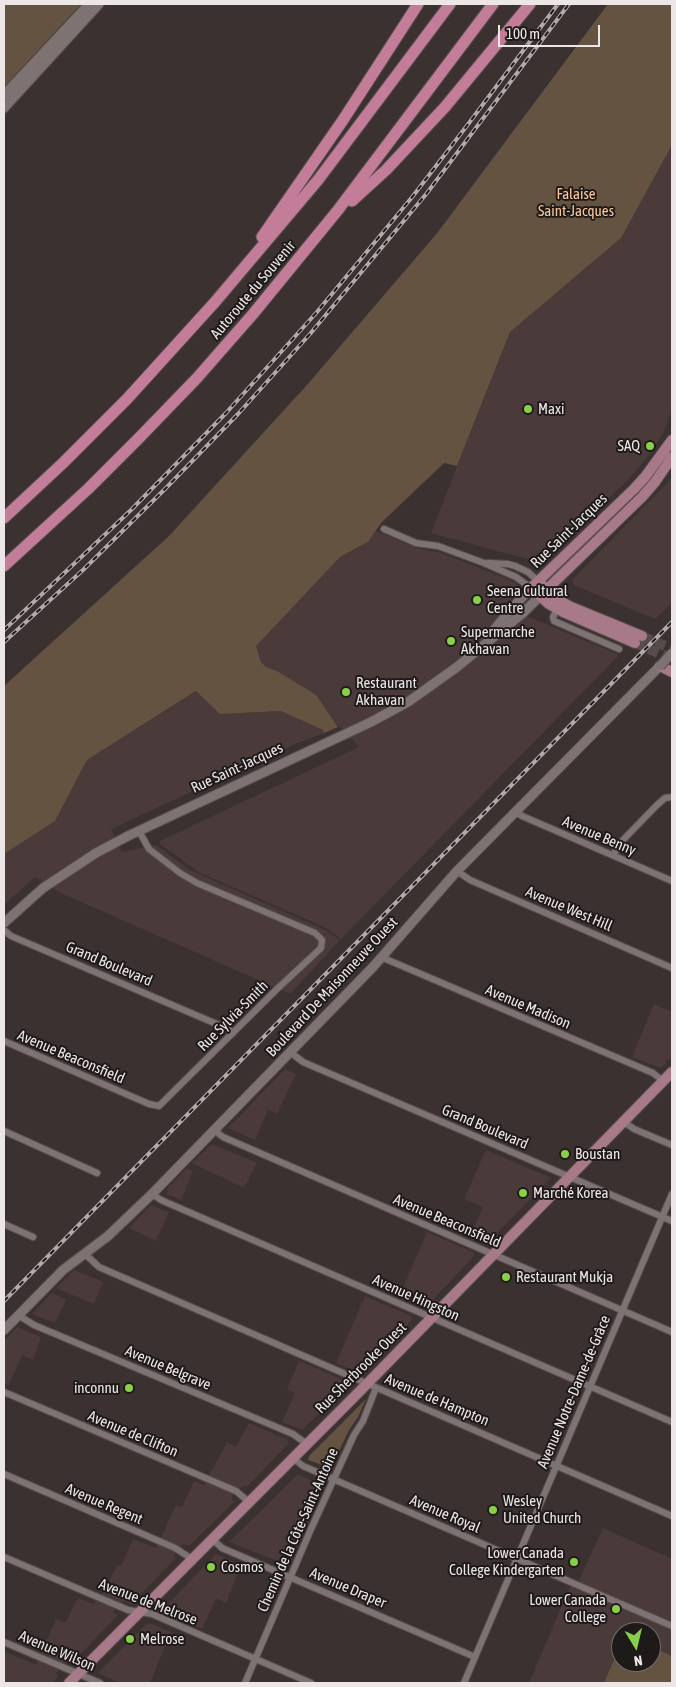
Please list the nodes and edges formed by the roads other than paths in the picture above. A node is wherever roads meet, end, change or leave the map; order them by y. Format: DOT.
graph roads {
  1 [pos="89,4"];
  2 [pos="99,4"];
  3 [pos="418,4"];
  4 [pos="450,4"];
  5 [pos="493,4"];
  6 [pos="530,4"];
  7 [pos="4,95"];
  8 [pos="4,108"];
  9 [pos="330,220"];
  10 [pos="215,302"];
  11 [pos="672,440"];
  12 [pos="672,457"];
  13 [pos="4,518"];
  14 [pos="384,529"];
  15 [pos="484,563"];
  16 [pos="4,566"];
  17 [pos="535,585"];
  18 [pos="543,593"];
  19 [pos="557,609"];
  20 [pos="484,643"];
  21 [pos="619,649"];
  22 [pos="672,653"];
  23 [pos="660,666"];
  24 [pos="672,672"];
  25 [pos="672,798"];
  26 [pos="516,812"];
  27 [pos="139,831"];
  28 [pos="612,855"];
  29 [pos="457,871"];
  30 [pos="672,881"];
  31 [pos="4,922"];
  32 [pos="4,930"];
  33 [pos="381,957"];
  34 [pos="672,968"];
  35 [pos="233,1033"];
  36 [pos="4,1041"];
  37 [pos="290,1052"];
  38 [pos="672,1072"];
  39 [pos="662,1081"];
  40 [pos="157,1107"];
  41 [pos="624,1122"];
  42 [pos="214,1130"];
  43 [pos="4,1132"];
  44 [pos="672,1145"];
  45 [pos="97,1173"];
  46 [pos="570,1176"];
  47 [pos="152,1194"];
  48 [pos="672,1194"];
  49 [pos="663,1216"];
  50 [pos="672,1221"];
  51 [pos="4,1224"];
  52 [pos="33,1237"];
  53 [pos="85,1254"];
  54 [pos="494,1255"];
  55 [pos="622,1310"];
  56 [pos="18,1315"];
  57 [pos="431,1318"];
  58 [pos="4,1330"];
  59 [pos="672,1332"];
  60 [pos="372,1386"];
  61 [pos="590,1386"];
  62 [pos="4,1392"];
  63 [pos="672,1422"];
  64 [pos="307,1444"];
  65 [pos="293,1458"];
  66 [pos="557,1465"];
  67 [pos="4,1474"];
  68 [pos="334,1480"];
  69 [pos="249,1502"];
  70 [pos="672,1516"];
  71 [pos="212,1539"];
  72 [pos="4,1556"];
  73 [pos="192,1559"];
  74 [pos="516,1559"];
  75 [pos="290,1577"];
  76 [pos="139,1612"];
  77 [pos="672,1626"];
  78 [pos="4,1642"];
  79 [pos="475,1657"];
  80 [pos="255,1659"];
  81 [pos="78,1674"];
  82 [pos="69,1683"];
  83 [pos="100,1683"];
  84 [pos="245,1683"];
  85 [pos="311,1683"];
  86 [pos="464,1683"];
  1 -- 7 [label="main road"];
  2 -- 8 [label="main road"];
  3 -- 10 [label="highway"];
  4 -- 10 [label="highway, Autoroute du Souvenir"];
  5 -- 9 [label="highway, Autoroute du Souvenir"];
  6 -- 9 [label="highway"];
  9 -- 16 [label="highway, Autoroute du Souvenir"];
  10 -- 13 [label="highway, Autoroute du Souvenir"];
  11 -- 17 [label="main road, Rue Saint-Jacques"];
  12 -- 18 [label="main road, Rue Saint-Jacques"];
  14 -- 15 [label="street"];
  15 -- 17 [label="street"];
  15 -- 17 [label="street"];
  17 -- 18 [label="main road"];
  17 -- 20 [label="main road, Rue Saint-Jacques"];
  18 -- 19 [label="main road"];
  18 -- 19 [label="main road"];
  18 -- 20 [label="main road, Rue Saint-Jacques"];
  19 -- 21 [label="street"];
  20 -- 27 [label="main road, Rue Saint-Jacques"];
  22 -- 23 [label="main road, Boulevard De Maisonneuve Ouest, bridge"];
  23 -- 24 [label="main road"];
  23 -- 26 [label="main road, Boulevard De Maisonneuve Ouest"];
  25 -- 28 [label="street"];
  26 -- 28 [label="street, Avenue Benny"];
  26 -- 29 [label="main road, Boulevard De Maisonneuve Ouest"];
  27 -- 31 [label="main road, Rue Saint-Jacques"];
  27 -- 35 [label="street, Rue Sylvia-Smith"];
  28 -- 30 [label="street, Avenue Benny"];
  29 -- 33 [label="main road, Boulevard De Maisonneuve Ouest"];
  29 -- 34 [label="street, Avenue West Hill"];
  32 -- 35 [label="street, Grand Boulevard"];
  33 -- 37 [label="main road, Boulevard De Maisonneuve Ouest"];
  33 -- 39 [label="street, Avenue Madison"];
  35 -- 40 [label="street, Rue Sylvia-Smith"];
  36 -- 40 [label="street, Avenue Beaconsfield"];
  37 -- 42 [label="main road, Boulevard De Maisonneuve Ouest"];
  37 -- 46 [label="street, Grand Boulevard"];
  38 -- 39 [label="main road, Rue Sherbrooke Ouest"];
  39 -- 41 [label="main road, Rue Sherbrooke Ouest"];
  41 -- 44 [label="street"];
  41 -- 46 [label="main road, Rue Sherbrooke Ouest"];
  42 -- 47 [label="main road, Boulevard De Maisonneuve Ouest"];
  42 -- 54 [label="street, Avenue Beaconsfield"];
  43 -- 45 [label="street"];
  46 -- 49 [label="street, Grand Boulevard"];
  46 -- 54 [label="main road, Rue Sherbrooke Ouest"];
  47 -- 53 [label="main road, Boulevard De Maisonneuve Ouest"];
  47 -- 57 [label="street, Avenue Hingston"];
  48 -- 49 [label="street, Avenue Notre-Dame-de-Grâce"];
  49 -- 50 [label="street, Grand Boulevard"];
  49 -- 55 [label="street, Avenue Notre-Dame-de-Grâce"];
  51 -- 52 [label="street"];
  53 -- 56 [label="main road, Boulevard De Maisonneuve Ouest"];
  53 -- 60 [label="street, Avenue de Hampton"];
  54 -- 55 [label="street, Avenue Beaconsfield"];
  54 -- 57 [label="main road, Rue Sherbrooke Ouest"];
  55 -- 59 [label="street, Avenue Beaconsfield"];
  55 -- 61 [label="street, Avenue Notre-Dame-de-Grâce"];
  56 -- 58 [label="main road, Boulevard De Maisonneuve Ouest"];
  56 -- 64 [label="street, Avenue Belgrave"];
  57 -- 60 [label="main road, Rue Sherbrooke Ouest"];
  57 -- 61 [label="street, Avenue Hingston"];
  60 -- 64 [label="main road, Rue Sherbrooke Ouest"];
  60 -- 66 [label="street, Avenue de Hampton"];
  60 -- 68 [label="street, Chemin de la Côte-Saint-Antoine"];
  61 -- 63 [label="street, Avenue Hingston"];
  61 -- 66 [label="street, Avenue Notre-Dame-de-Grâce"];
  62 -- 69 [label="street, Avenue de Clifton"];
  64 -- 65 [label="main road, Rue Sherbrooke Ouest"];
  65 -- 68 [label="street, Avenue Royal"];
  65 -- 69 [label="main road, Rue Sherbrooke Ouest"];
  66 -- 70 [label="street, Avenue de Hampton"];
  66 -- 74 [label="street, Avenue Notre-Dame-de-Grâce"];
  67 -- 73 [label="street, Avenue Regent"];
  68 -- 74 [label="street, Avenue Royal"];
  68 -- 75 [label="street, Chemin de la Côte-Saint-Antoine"];
  69 -- 71 [label="main road, Rue Sherbrooke Ouest"];
  71 -- 73 [label="main road, Rue Sherbrooke Ouest"];
  71 -- 75 [label="street, Avenue Draper"];
  72 -- 76 [label="street, Avenue de Melrose"];
  73 -- 76 [label="main road, Rue Sherbrooke Ouest"];
  74 -- 77 [label="street, Avenue Royal"];
  74 -- 79 [label="street, Avenue Notre-Dame-de-Grâce"];
  75 -- 79 [label="street, Avenue Draper"];
  75 -- 80 [label="street, Chemin de la Côte-Saint-Antoine"];
  76 -- 80 [label="street, Avenue de Melrose"];
  76 -- 81 [label="main road, Rue Sherbrooke Ouest"];
  78 -- 81 [label="street, Avenue Wilson"];
  79 -- 86 [label="street, Avenue Notre-Dame-de-Grâce"];
  80 -- 84 [label="street, Chemin de la Côte-Saint-Antoine"];
  80 -- 85 [label="street, Avenue de Melrose"];
  81 -- 82 [label="main road, Rue Sherbrooke Ouest"];
  81 -- 83 [label="street, Avenue Wilson"];
}
